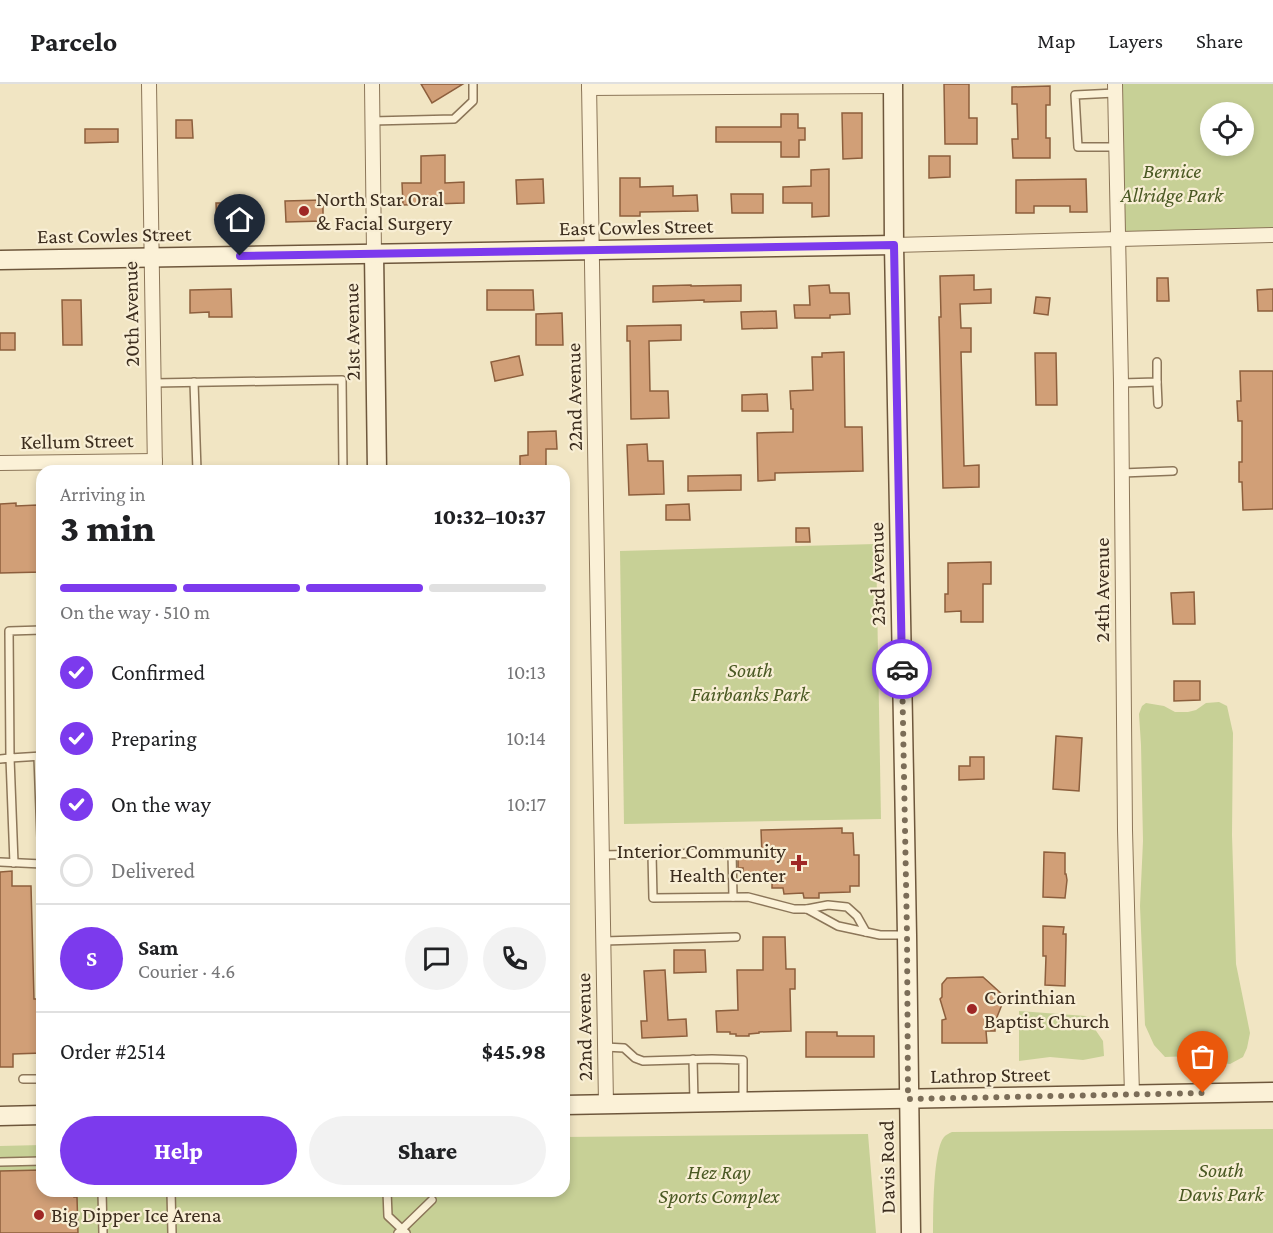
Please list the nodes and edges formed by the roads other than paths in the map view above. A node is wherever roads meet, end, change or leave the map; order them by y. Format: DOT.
graph roads {
  1 [pos="149,84"];
  2 [pos="372,84"];
  3 [pos="472,84"];
  4 [pos="893,85"];
  5 [pos="589,86"];
  6 [pos="1115,88"];
  7 [pos="372,120"];
  8 [pos="1116,147"];
  9 [pos="1273,235"];
  10 [pos="1118,239"];
  11 [pos="894,245"];
  12 [pos="592,250"];
  13 [pos="374,253"];
  14 [pos="152,257"];
  15 [pos="0,260"];
  16 [pos="1157,362"];
  17 [pos="194,382"];
  18 [pos="1157,382"];
  19 [pos="154,383"];
  20 [pos="1121,383"];
  21 [pos="1158,404"];
  22 [pos="0,463"];
  23 [pos="103,465"];
  24 [pos="155,465"];
  25 [pos="197,465"];
  26 [pos="343,465"];
  27 [pos="377,465"];
  28 [pos="1173,471"];
  29 [pos="1122,473"];
  30 [pos="36,630"];
  31 [pos="36,756"];
  32 [pos="10,758"];
  33 [pos="0,759"];
  34 [pos="652,854"];
  35 [pos="602,855"];
  36 [pos="0,862"];
  37 [pos="14,863"];
  38 [pos="36,864"];
  39 [pos="732,897"];
  40 [pos="807,909"];
  41 [pos="866,932"];
  42 [pos="907,935"];
  43 [pos="736,937"];
  44 [pos="604,941"];
  45 [pos="605,1047"];
  46 [pos="693,1059"];
  47 [pos="23,1079"];
  48 [pos="36,1079"];
  49 [pos="1273,1092"];
  50 [pos="1132,1095"];
  51 [pos="908,1099"];
  52 [pos="743,1102"];
  53 [pos="694,1103"];
  54 [pos="606,1104"];
  55 [pos="570,1105"];
  56 [pos="36,1115"];
  57 [pos="0,1116"];
  58 [pos="36,1161"];
  59 [pos="0,1162"];
  60 [pos="102,1197"];
  61 [pos="171,1197"];
  62 [pos="387,1197"];
  63 [pos="432,1200"];
  64 [pos="402,1232"];
  65 [pos="103,1233"];
  66 [pos="172,1233"];
  67 [pos="911,1233"];
  1 -- 14 [label="street, 20th Avenue"];
  2 -- 7 [label="street, 21st Avenue"];
  3 -- 7 [label="lane"];
  4 -- 5 [label="street"];
  4 -- 11 [label="street, 23rd Avenue"];
  5 -- 12 [label="street, 22nd Avenue"];
  6 -- 8 [label="street, 24th Avenue"];
  6 -- 8 [label="lane"];
  7 -- 13 [label="street, 21st Avenue"];
  8 -- 10 [label="street, 24th Avenue"];
  9 -- 10 [label="street, East Cowles Street"];
  10 -- 11 [label="street, East Cowles Street"];
  10 -- 20 [label="street, 24th Avenue"];
  11 -- 12 [label="street, East Cowles Street"];
  11 -- 42 [label="street, 23rd Avenue"];
  12 -- 13 [label="street, East Cowles Street"];
  12 -- 35 [label="street, 22nd Avenue"];
  13 -- 14 [label="street, East Cowles Street"];
  13 -- 27 [label="street, 21st Avenue"];
  14 -- 15 [label="street, East Cowles Street"];
  14 -- 19 [label="street, 20th Avenue"];
  16 -- 18 [label="lane"];
  17 -- 19 [label="lane"];
  17 -- 25 [label="lane"];
  17 -- 26 [label="lane"];
  18 -- 20 [label="lane"];
  18 -- 21 [label="lane"];
  19 -- 24 [label="street, 20th Avenue"];
  20 -- 29 [label="street, 24th Avenue"];
  22 -- 23 [label="street, Kellum Street"];
  28 -- 29 [label="lane"];
  29 -- 50 [label="street, 24th Avenue"];
  30 -- 32 [label="lane"];
  31 -- 32 [label="lane"];
  32 -- 33 [label="lane"];
  32 -- 37 [label="lane"];
  34 -- 35 [label="lane"];
  34 -- 39 [label="lane"];
  34 -- 39 [label="lane"];
  35 -- 44 [label="street, 22nd Avenue"];
  36 -- 37 [label="lane"];
  37 -- 38 [label="lane"];
  39 -- 40 [label="lane"];
  40 -- 41 [label="lane"];
  40 -- 41 [label="lane"];
  41 -- 42 [label="lane"];
  42 -- 51 [label="street, 23rd Avenue"];
  43 -- 44 [label="lane"];
  44 -- 45 [label="street, 22nd Avenue"];
  45 -- 46 [label="lane"];
  45 -- 54 [label="street, 22nd Avenue"];
  46 -- 52 [label="lane"];
  46 -- 53 [label="lane"];
  47 -- 48 [label="lane"];
  49 -- 50 [label="street, Lathrop Street"];
  50 -- 51 [label="street, Lathrop Street"];
  51 -- 52 [label="street, Lathrop Street"];
  51 -- 67 [label="street, Davis Road"];
  52 -- 53 [label="street, Lathrop Street"];
  53 -- 54 [label="street, Lathrop Street"];
  54 -- 55 [label="street, Lathrop Street"];
  56 -- 57 [label="street"];
  58 -- 59 [label="lane"];
  60 -- 65 [label="lane"];
  61 -- 66 [label="lane"];
  62 -- 64 [label="lane"];
  63 -- 64 [label="lane"];
}
